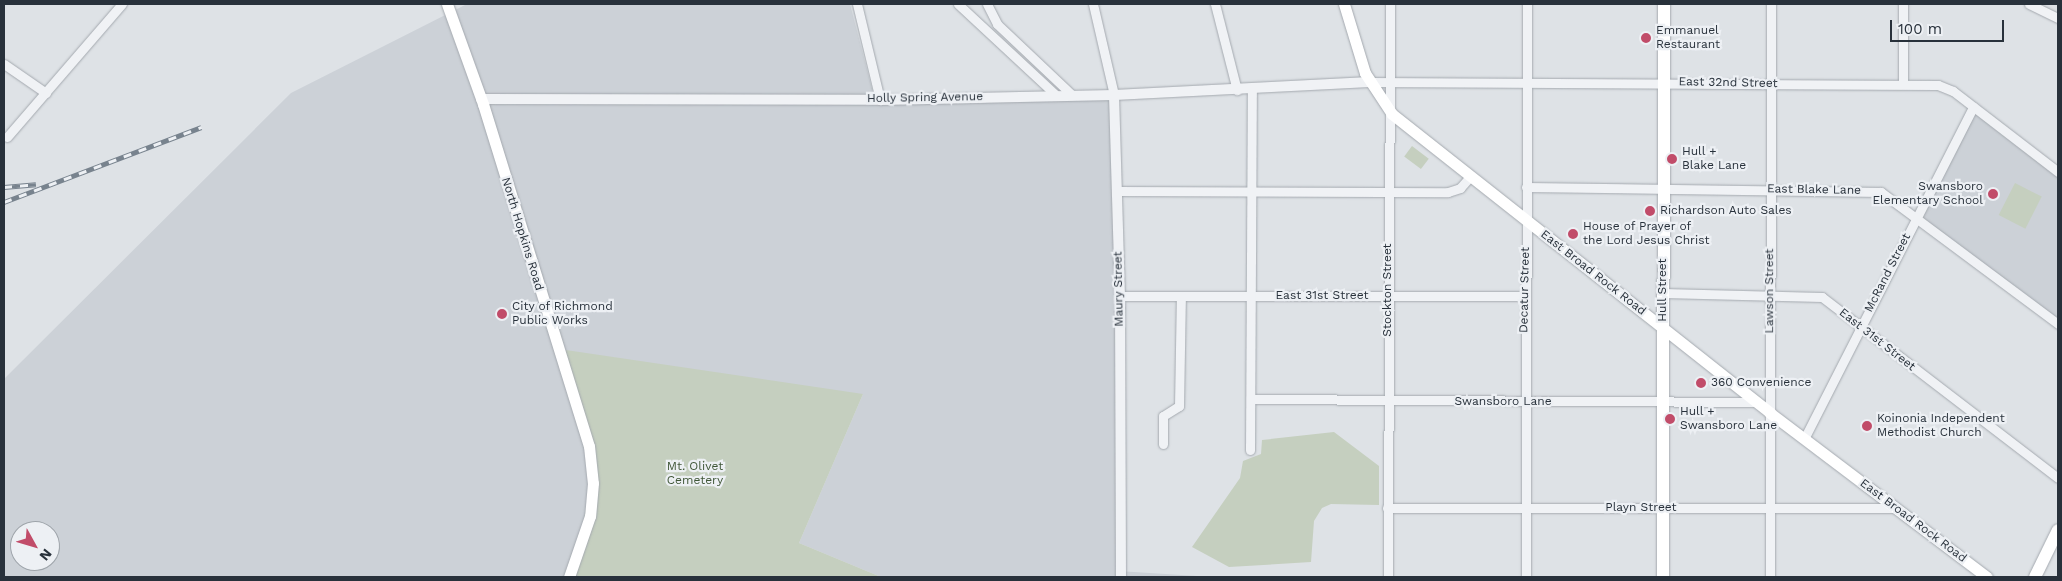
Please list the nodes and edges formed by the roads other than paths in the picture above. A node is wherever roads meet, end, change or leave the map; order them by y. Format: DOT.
graph roads {
  1 [pos="122,4"];
  2 [pos="446,4"];
  3 [pos="857,4"];
  4 [pos="958,4"];
  5 [pos="987,4"];
  6 [pos="1093,4"];
  7 [pos="1215,4"];
  8 [pos="1344,4"];
  9 [pos="1390,4"];
  10 [pos="1527,4"];
  11 [pos="1664,4"];
  12 [pos="1771,4"];
  13 [pos="1903,4"];
  14 [pos="2028,4"];
  15 [pos="2058,18"];
  16 [pos="4,64"];
  17 [pos="1370,82"];
  18 [pos="1391,82"];
  19 [pos="1526,82"];
  20 [pos="1664,83"];
  21 [pos="1771,84"];
  22 [pos="1903,84"];
  23 [pos="1237,90"];
  24 [pos="1252,90"];
  25 [pos="46,93"];
  26 [pos="1056,95"];
  27 [pos="1072,95"];
  28 [pos="1114,95"];
  29 [pos="481,99"];
  30 [pos="880,100"];
  31 [pos="1973,107"];
  32 [pos="1392,114"];
  33 [pos="7,137"];
  34 [pos="2058,172"];
  35 [pos="1470,177"];
  36 [pos="1526,187"];
  37 [pos="1664,188"];
  38 [pos="1770,189"];
  39 [pos="1118,191"];
  40 [pos="1388,191"];
  41 [pos="1252,192"];
  42 [pos="1917,216"];
  43 [pos="1526,220"];
  44 [pos="1663,294"];
  45 [pos="1770,294"];
  46 [pos="1120,296"];
  47 [pos="1181,296"];
  48 [pos="1250,296"];
  49 [pos="1524,296"];
  50 [pos="1387,297"];
  51 [pos="2058,324"];
  52 [pos="1860,327"];
  53 [pos="1663,328"];
  54 [pos="1251,399"];
  55 [pos="1387,402"];
  56 [pos="1525,402"];
  57 [pos="1756,402"];
  58 [pos="1663,403"];
  59 [pos="1770,413"];
  60 [pos="1804,439"];
  61 [pos="1163,444"];
  62 [pos="1250,450"];
  63 [pos="2058,478"];
  64 [pos="1387,508"];
  65 [pos="1525,508"];
  66 [pos="1663,508"];
  67 [pos="1770,508"];
  68 [pos="1894,508"];
  69 [pos="2058,530"];
  70 [pos="569,577"];
  71 [pos="1121,577"];
  72 [pos="1388,577"];
  73 [pos="1526,577"];
  74 [pos="1663,577"];
  75 [pos="1770,577"];
  76 [pos="1987,577"];
  77 [pos="2034,577"];
  1 -- 25 [label="street"];
  2 -- 29 [label="main road, North Hopkins Road"];
  3 -- 30 [label="street"];
  4 -- 26 [label="street"];
  5 -- 27 [label="street"];
  6 -- 28 [label="street, Maury Street"];
  7 -- 23 [label="street"];
  8 -- 17 [label="main road, East Broad Rock Road"];
  9 -- 18 [label="street, Stockton Street"];
  10 -- 19 [label="street, Decatur Street"];
  11 -- 20 [label="main road, Hull Street"];
  12 -- 21 [label="street, Lawson Street"];
  13 -- 22 [label="street"];
  14 -- 15 [label="street"];
  16 -- 25 [label="street"];
  17 -- 18 [label="street, East 32nd Street"];
  17 -- 24 [label="street, Holly Spring Avenue"];
  17 -- 32 [label="main road, East Broad Rock Road"];
  18 -- 19 [label="street, East 32nd Street"];
  18 -- 32 [label="street, Stockton Street"];
  19 -- 20 [label="street, East 32nd Street"];
  19 -- 36 [label="street, Decatur Street"];
  20 -- 21 [label="street, East 32nd Street"];
  20 -- 37 [label="main road, Hull Street"];
  21 -- 22 [label="street, East 32nd Street"];
  21 -- 38 [label="street, Lawson Street"];
  22 -- 31 [label="street, East 32nd Street"];
  23 -- 24 [label="street, Holly Spring Avenue"];
  23 -- 28 [label="street, Holly Spring Avenue"];
  24 -- 41 [label="street"];
  25 -- 33 [label="street"];
  26 -- 27 [label="street, Holly Spring Avenue"];
  26 -- 30 [label="street, Holly Spring Avenue"];
  27 -- 28 [label="street, Holly Spring Avenue"];
  28 -- 39 [label="street, Maury Street"];
  29 -- 30 [label="street, Holly Spring Avenue"];
  29 -- 70 [label="main road, North Hopkins Road"];
  31 -- 34 [label="street, East 32nd Street"];
  31 -- 42 [label="street, McRand Street"];
  32 -- 35 [label="main road, East Broad Rock Road"];
  32 -- 40 [label="street, Stockton Street"];
  35 -- 40 [label="street"];
  35 -- 43 [label="main road, East Broad Rock Road"];
  36 -- 37 [label="street, East Blake Lane"];
  36 -- 43 [label="street, Decatur Street"];
  37 -- 38 [label="street, East Blake Lane"];
  37 -- 44 [label="main road, Hull Street"];
  38 -- 42 [label="street, East Blake Lane"];
  38 -- 45 [label="street, Lawson Street"];
  39 -- 41 [label="street"];
  39 -- 46 [label="street, Maury Street"];
  40 -- 41 [label="street"];
  40 -- 50 [label="street, Stockton Street"];
  41 -- 48 [label="street"];
  42 -- 51 [label="street, East Blake Lane"];
  42 -- 52 [label="street, McRand Street"];
  43 -- 49 [label="street, Decatur Street"];
  43 -- 53 [label="main road, East Broad Rock Road"];
  44 -- 45 [label="street, East 31st Street"];
  44 -- 53 [label="main road, Hull Street"];
  45 -- 52 [label="street, East 31st Street"];
  45 -- 59 [label="street, Lawson Street"];
  46 -- 47 [label="street, East 31st Street"];
  46 -- 71 [label="street, Maury Street"];
  47 -- 48 [label="street, East 31st Street"];
  47 -- 61 [label="street"];
  48 -- 50 [label="street, East 31st Street"];
  48 -- 54 [label="street"];
  49 -- 50 [label="street, East 31st Street"];
  49 -- 56 [label="street, Decatur Street"];
  50 -- 55 [label="street, Stockton Street"];
  52 -- 60 [label="street, McRand Street"];
  52 -- 63 [label="street, East 31st Street"];
  53 -- 57 [label="main road, East Broad Rock Road"];
  53 -- 58 [label="main road, Hull Street"];
  54 -- 55 [label="street, Swansboro Lane"];
  54 -- 62 [label="street"];
  55 -- 56 [label="street, Swansboro Lane"];
  55 -- 64 [label="street, Stockton Street"];
  56 -- 58 [label="street, Swansboro Lane"];
  56 -- 65 [label="street, Decatur Street"];
  57 -- 58 [label="street, Swansboro Lane"];
  57 -- 59 [label="main road, East Broad Rock Road"];
  58 -- 66 [label="main road, Hull Street"];
  59 -- 60 [label="main road, East Broad Rock Road"];
  59 -- 67 [label="street, Lawson Street"];
  60 -- 68 [label="main road, East Broad Rock Road"];
  64 -- 65 [label="street, Playn Street"];
  64 -- 72 [label="street, Stockton Street"];
  65 -- 66 [label="street, Playn Street"];
  65 -- 73 [label="street, Decatur Street"];
  66 -- 67 [label="street, Playn Street"];
  66 -- 74 [label="main road, Hull Street"];
  67 -- 68 [label="street, Playn Street"];
  67 -- 75 [label="street, Lawson Street"];
  68 -- 76 [label="main road, East Broad Rock Road"];
  69 -- 77 [label="main road"];
}
